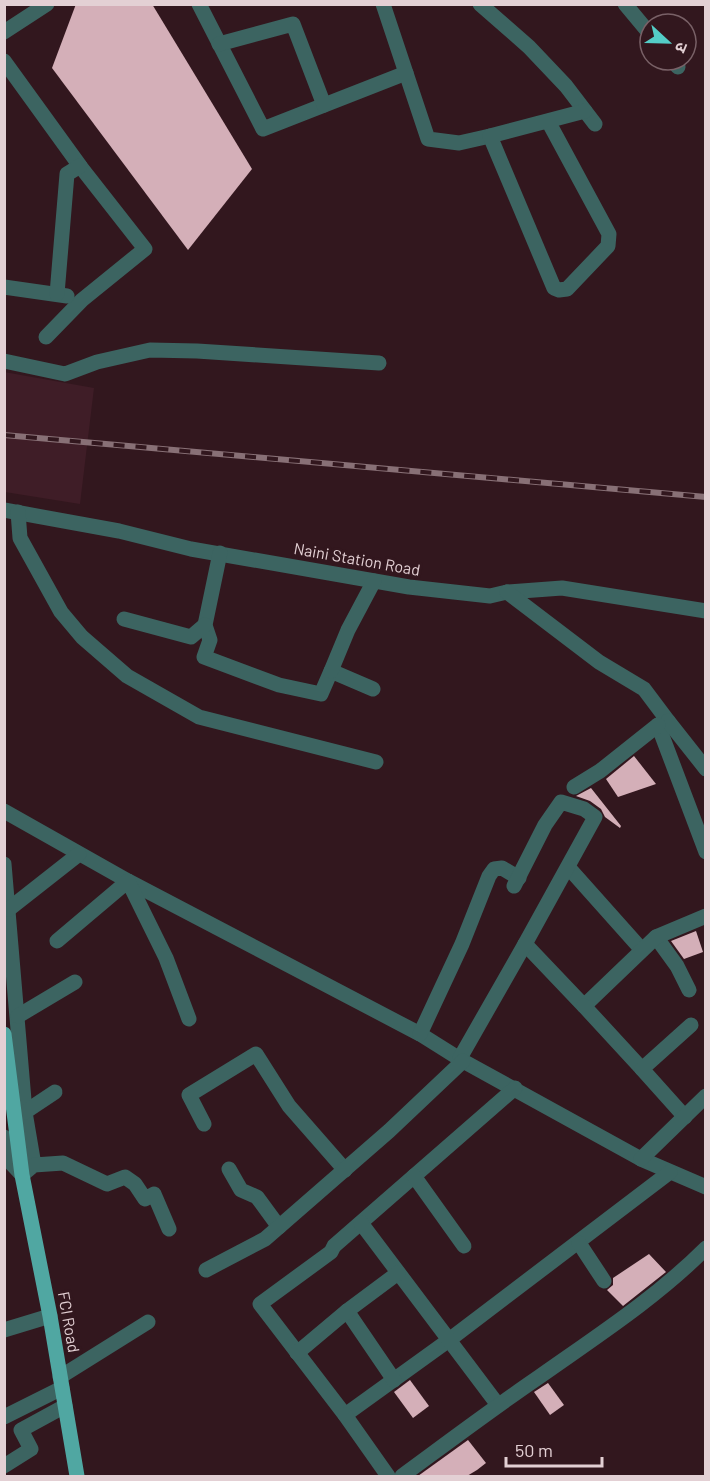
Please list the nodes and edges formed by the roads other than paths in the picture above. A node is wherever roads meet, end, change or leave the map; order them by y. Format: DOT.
graph roads {
  1 [pos="47,4"];
  2 [pos="199,4"];
  3 [pos="383,4"];
  4 [pos="480,4"];
  5 [pos="625,4"];
  6 [pos="638,20"];
  7 [pos="4,32"];
  8 [pos="219,44"];
  9 [pos="4,61"];
  10 [pos="406,73"];
  11 [pos="324,105"];
  12 [pos="585,111"];
  13 [pos="548,121"];
  14 [pos="595,124"];
  15 [pos="490,136"];
  16 [pos="80,166"];
  17 [pos="4,287"];
  18 [pos="57,294"];
  19 [pos="82,300"];
  20 [pos="46,337"];
  21 [pos="4,361"];
  22 [pos="379,363"];
  23 [pos="11,511"];
  24 [pos="220,553"];
  25 [pos="375,581"];
  26 [pos="507,592"];
  27 [pos="705,611"];
  28 [pos="124,619"];
  29 [pos="206,625"];
  30 [pos="331,671"];
  31 [pos="373,689"];
  32 [pos="663,723"];
  33 [pos="376,762"];
  34 [pos="705,769"];
  35 [pos="574,787"];
  36 [pos="4,812"];
  37 [pos="705,852"];
  38 [pos="80,854"];
  39 [pos="4,864"];
  40 [pos="568,867"];
  41 [pos="128,881"];
  42 [pos="9,909"];
  43 [pos="705,916"];
  44 [pos="656,936"];
  45 [pos="57,941"];
  46 [pos="525,944"];
  47 [pos="642,950"];
  48 [pos="75,982"];
  49 [pos="689,990"];
  50 [pos="584,1006"];
  51 [pos="18,1016"];
  52 [pos="189,1019"];
  53 [pos="691,1025"];
  54 [pos="4,1034"];
  55 [pos="420,1034"];
  56 [pos="461,1060"];
  57 [pos="642,1069"];
  58 [pos="515,1088"];
  59 [pos="55,1092"];
  60 [pos="705,1096"];
  61 [pos="25,1112"];
  62 [pos="685,1117"];
  63 [pos="204,1124"];
  64 [pos="4,1137"];
  65 [pos="641,1159"];
  66 [pos="229,1169"];
  67 [pos="28,1170"];
  68 [pos="345,1170"];
  69 [pos="670,1172"];
  70 [pos="414,1176"];
  71 [pos="705,1186"];
  72 [pos="361,1223"];
  73 [pos="279,1227"];
  74 [pos="169,1229"];
  75 [pos="579,1243"];
  76 [pos="464,1246"];
  77 [pos="705,1248"];
  78 [pos="206,1270"];
  79 [pos="398,1273"];
  80 [pos="604,1281"];
  81 [pos="346,1311"];
  82 [pos="50,1316"];
  83 [pos="147,1322"];
  84 [pos="4,1330"];
  85 [pos="449,1340"];
  86 [pos="297,1353"];
  87 [pos="394,1380"];
  88 [pos="61,1383"];
  89 [pos="498,1405"];
  90 [pos="65,1406"];
  91 [pos="345,1415"];
  92 [pos="4,1417"];
  93 [pos="4,1466"];
  94 [pos="77,1476"];
  95 [pos="388,1476"];
  96 [pos="402,1476"];
  1 -- 7 [label="street"];
  2 -- 8 [label="street"];
  3 -- 10 [label="street"];
  4 -- 12 [label="street"];
  5 -- 6 [label="street"];
  8 -- 11 [label="street"];
  8 -- 11 [label="street"];
  9 -- 16 [label="street"];
  10 -- 11 [label="street"];
  10 -- 15 [label="street"];
  12 -- 13 [label="street"];
  12 -- 14 [label="street"];
  13 -- 15 [label="street"];
  13 -- 15 [label="street"];
  16 -- 18 [label="street"];
  16 -- 19 [label="street"];
  17 -- 18 [label="street"];
  18 -- 19 [label="street"];
  19 -- 20 [label="street"];
  21 -- 22 [label="street"];
  23 -- 24 [label="street, Naini Station Road"];
  23 -- 33 [label="street"];
  24 -- 25 [label="street, Naini Station Road"];
  24 -- 29 [label="street"];
  25 -- 26 [label="street, Naini Station Road"];
  25 -- 30 [label="street"];
  26 -- 27 [label="street, Naini Station Road"];
  26 -- 32 [label="street"];
  28 -- 29 [label="street"];
  29 -- 30 [label="street"];
  30 -- 31 [label="street"];
  32 -- 34 [label="street"];
  32 -- 35 [label="street"];
  32 -- 37 [label="street"];
  36 -- 38 [label="street"];
  38 -- 41 [label="street"];
  38 -- 42 [label="street"];
  39 -- 42 [label="street"];
  40 -- 46 [label="street"];
  40 -- 47 [label="street"];
  40 -- 55 [label="street"];
  41 -- 45 [label="street"];
  41 -- 52 [label="street"];
  41 -- 55 [label="street"];
  42 -- 51 [label="street"];
  43 -- 44 [label="street"];
  44 -- 47 [label="street"];
  44 -- 49 [label="street"];
  46 -- 50 [label="street"];
  46 -- 56 [label="street"];
  47 -- 50 [label="street"];
  48 -- 51 [label="street"];
  50 -- 57 [label="street"];
  51 -- 61 [label="street"];
  53 -- 57 [label="street"];
  54 -- 67 [label="main road, FCI Road"];
  55 -- 56 [label="street"];
  56 -- 58 [label="street"];
  56 -- 68 [label="street"];
  57 -- 62 [label="street"];
  58 -- 65 [label="street"];
  58 -- 70 [label="street"];
  59 -- 61 [label="street"];
  60 -- 62 [label="street"];
  61 -- 67 [label="street"];
  62 -- 65 [label="street"];
  63 -- 68 [label="street"];
  64 -- 67 [label="street"];
  65 -- 69 [label="street"];
  66 -- 73 [label="street"];
  67 -- 74 [label="street"];
  67 -- 82 [label="main road, FCI Road"];
  68 -- 73 [label="street"];
  69 -- 71 [label="street"];
  69 -- 75 [label="street"];
  70 -- 72 [label="street"];
  70 -- 76 [label="street"];
  72 -- 79 [label="street"];
  72 -- 86 [label="street"];
  73 -- 78 [label="street"];
  75 -- 80 [label="street"];
  75 -- 85 [label="street"];
  77 -- 89 [label="street"];
  79 -- 81 [label="street"];
  79 -- 85 [label="street"];
  81 -- 86 [label="street"];
  81 -- 87 [label="street"];
  82 -- 84 [label="street"];
  82 -- 88 [label="main road, FCI Road"];
  83 -- 88 [label="street"];
  85 -- 87 [label="street"];
  85 -- 89 [label="street"];
  86 -- 91 [label="street"];
  87 -- 91 [label="street"];
  88 -- 90 [label="main road, FCI Road"];
  88 -- 92 [label="street"];
  89 -- 96 [label="street"];
  90 -- 93 [label="street"];
  90 -- 94 [label="main road, FCI Road"];
  91 -- 95 [label="street"];
}
